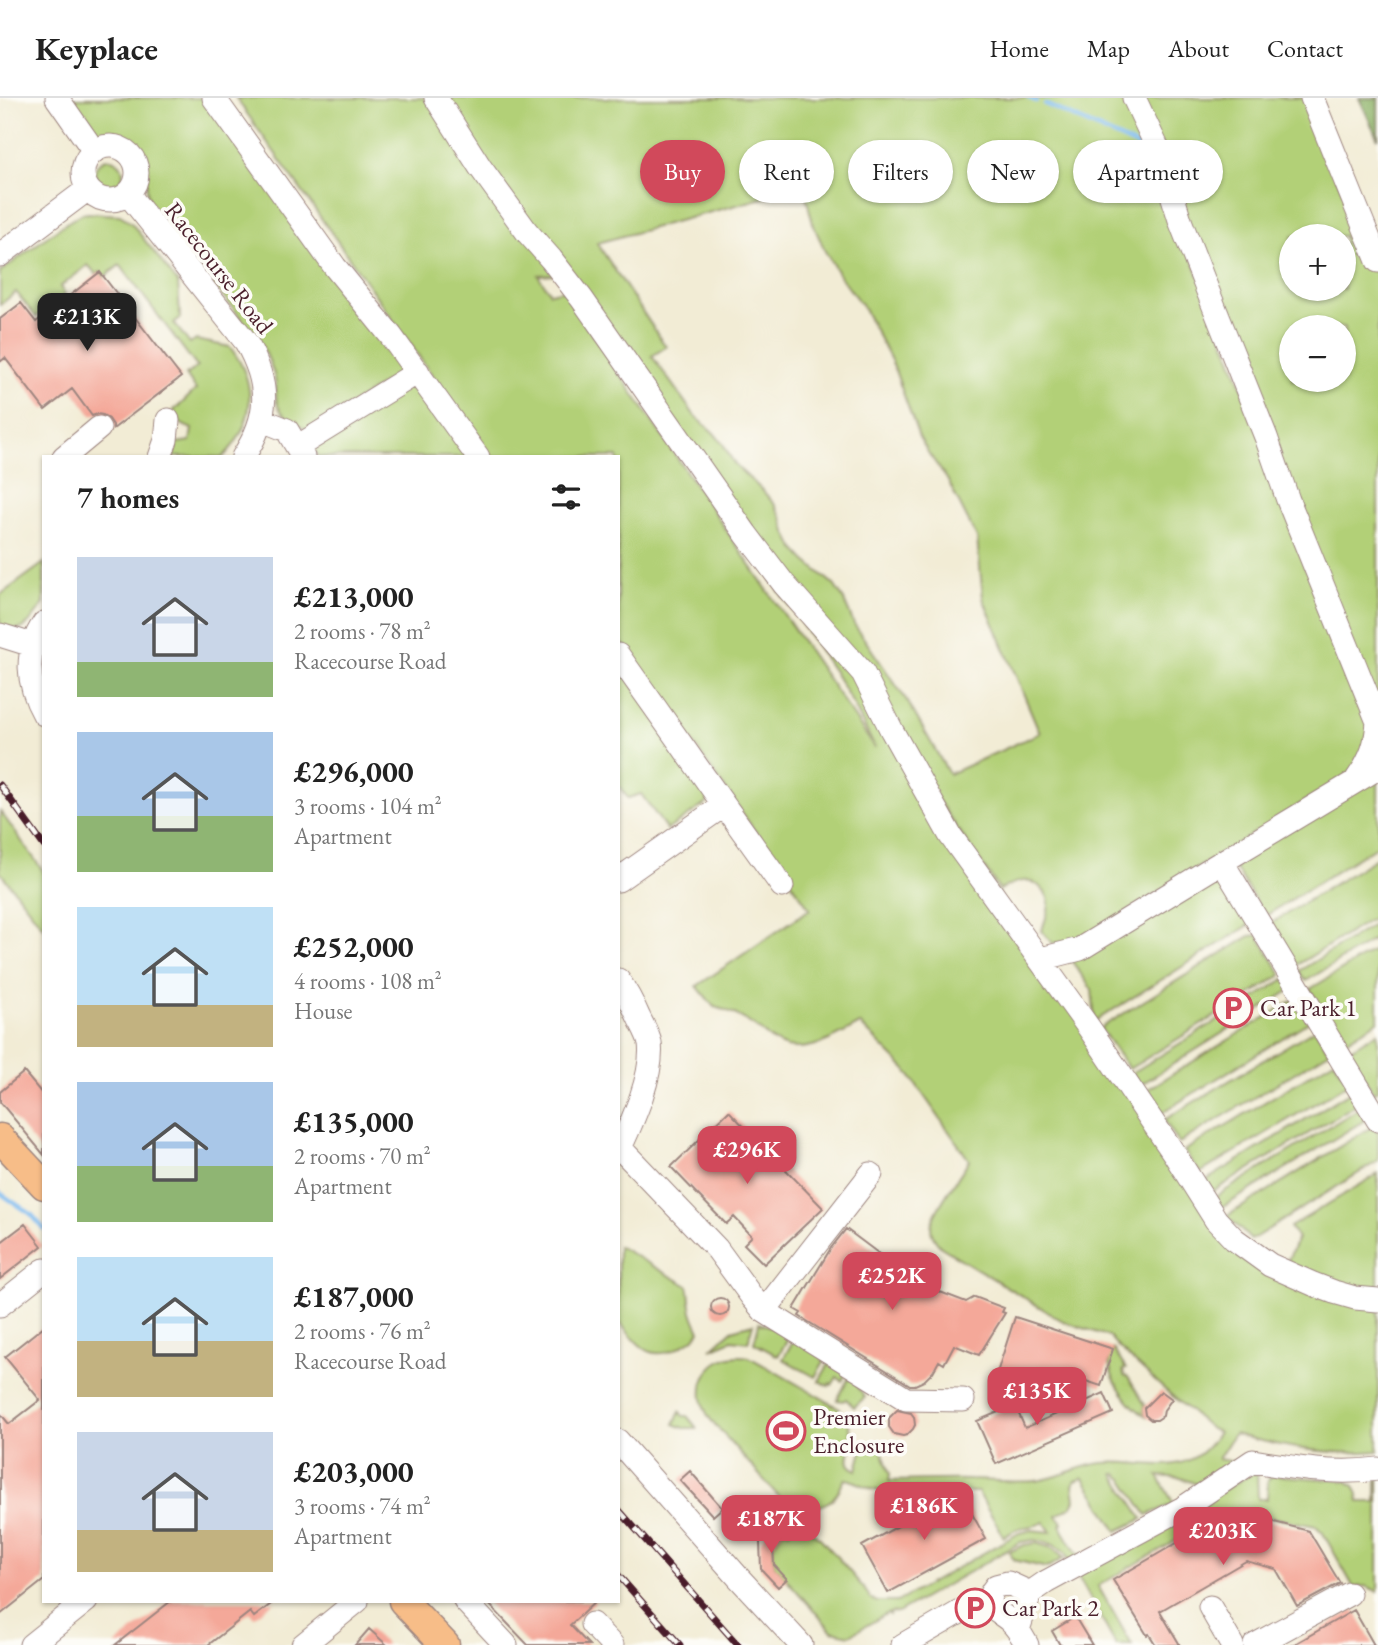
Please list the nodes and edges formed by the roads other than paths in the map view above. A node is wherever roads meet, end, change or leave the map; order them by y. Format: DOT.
graph roads {
  1 [pos="57,98"];
  2 [pos="214,98"];
  3 [pos="436,98"];
  4 [pos="1133,98"];
  5 [pos="1312,98"];
  6 [pos="94,151"];
  7 [pos="88,189"];
  8 [pos="128,194"];
  9 [pos="0,255"];
  10 [pos="1378,261"];
  11 [pos="418,372"];
  12 [pos="168,420"];
  13 [pos="262,420"];
  14 [pos="99,428"];
  15 [pos="300,452"];
  16 [pos="66,455"];
  17 [pos="161,455"];
  18 [pos="244,455"];
  19 [pos="477,455"];
  20 [pos="42,626"];
  21 [pos="0,635"];
  22 [pos="32,645"];
  23 [pos="620,658"];
  24 [pos="42,711"];
  25 [pos="1378,721"];
  26 [pos="1378,768"];
  27 [pos="1356,781"];
  28 [pos="724,805"];
  29 [pos="1222,862"];
  30 [pos="620,879"];
  31 [pos="782,886"];
  32 [pos="1041,959"];
  33 [pos="620,982"];
  34 [pos="1378,1120"];
  35 [pos="0,1138"];
  36 [pos="620,1147"];
  37 [pos="620,1150"];
  38 [pos="871,1174"];
  39 [pos="42,1183"];
  40 [pos="42,1272"];
  41 [pos="1378,1300"];
  42 [pos="0,1306"];
  43 [pos="764,1311"];
  44 [pos="964,1400"];
  45 [pos="620,1443"];
  46 [pos="1378,1469"];
  47 [pos="1030,1594"];
  48 [pos="1349,1594"];
  49 [pos="989,1598"];
  50 [pos="84,1603"];
  51 [pos="355,1603"];
  52 [pos="405,1603"];
  53 [pos="467,1603"];
  54 [pos="1210,1607"];
  55 [pos="592,1624"];
  56 [pos="1023,1637"];
  57 [pos="32,1645"];
  58 [pos="303,1645"];
  59 [pos="445,1645"];
  60 [pos="506,1645"];
  61 [pos="612,1645"];
  62 [pos="802,1645"];
  63 [pos="903,1645"];
  64 [pos="1232,1645"];
  65 [pos="1255,1645"];
  1 -- 6 [label="street"];
  2 -- 11 [label="street"];
  3 -- 32 [label="street"];
  4 -- 25 [label="street"];
  5 -- 10 [label="street"];
  6 -- 7 [label="street"];
  6 -- 8 [label="street"];
  7 -- 8 [label="street"];
  7 -- 9 [label="street"];
  8 -- 13 [label="street, Racecourse Road"];
  11 -- 15 [label="street"];
  11 -- 19 [label="street"];
  12 -- 17 [label="street"];
  13 -- 15 [label="street"];
  13 -- 18 [label="street, Racecourse Road"];
  14 -- 16 [label="street"];
  20 -- 22 [label="street"];
  21 -- 22 [label="street"];
  22 -- 24 [label="street"];
  23 -- 28 [label="street"];
  25 -- 27 [label="street"];
  26 -- 27 [label="street"];
  27 -- 29 [label="street"];
  28 -- 30 [label="street"];
  28 -- 31 [label="street"];
  29 -- 32 [label="street"];
  29 -- 34 [label="street"];
  32 -- 41 [label="street"];
  33 -- 36 [label="street"];
  35 -- 39 [label="main road"];
  37 -- 43 [label="street"];
  38 -- 43 [label="street"];
  40 -- 42 [label="street"];
  43 -- 44 [label="street"];
  45 -- 62 [label="street"];
  46 -- 47 [label="street"];
  47 -- 49 [label="street"];
  47 -- 56 [label="street"];
  48 -- 65 [label="street"];
  49 -- 56 [label="street"];
  49 -- 63 [label="street"];
  50 -- 57 [label="street"];
  51 -- 58 [label="street"];
  52 -- 59 [label="main road"];
  53 -- 60 [label="street"];
  54 -- 64 [label="street"];
  55 -- 61 [label="street"];
}
